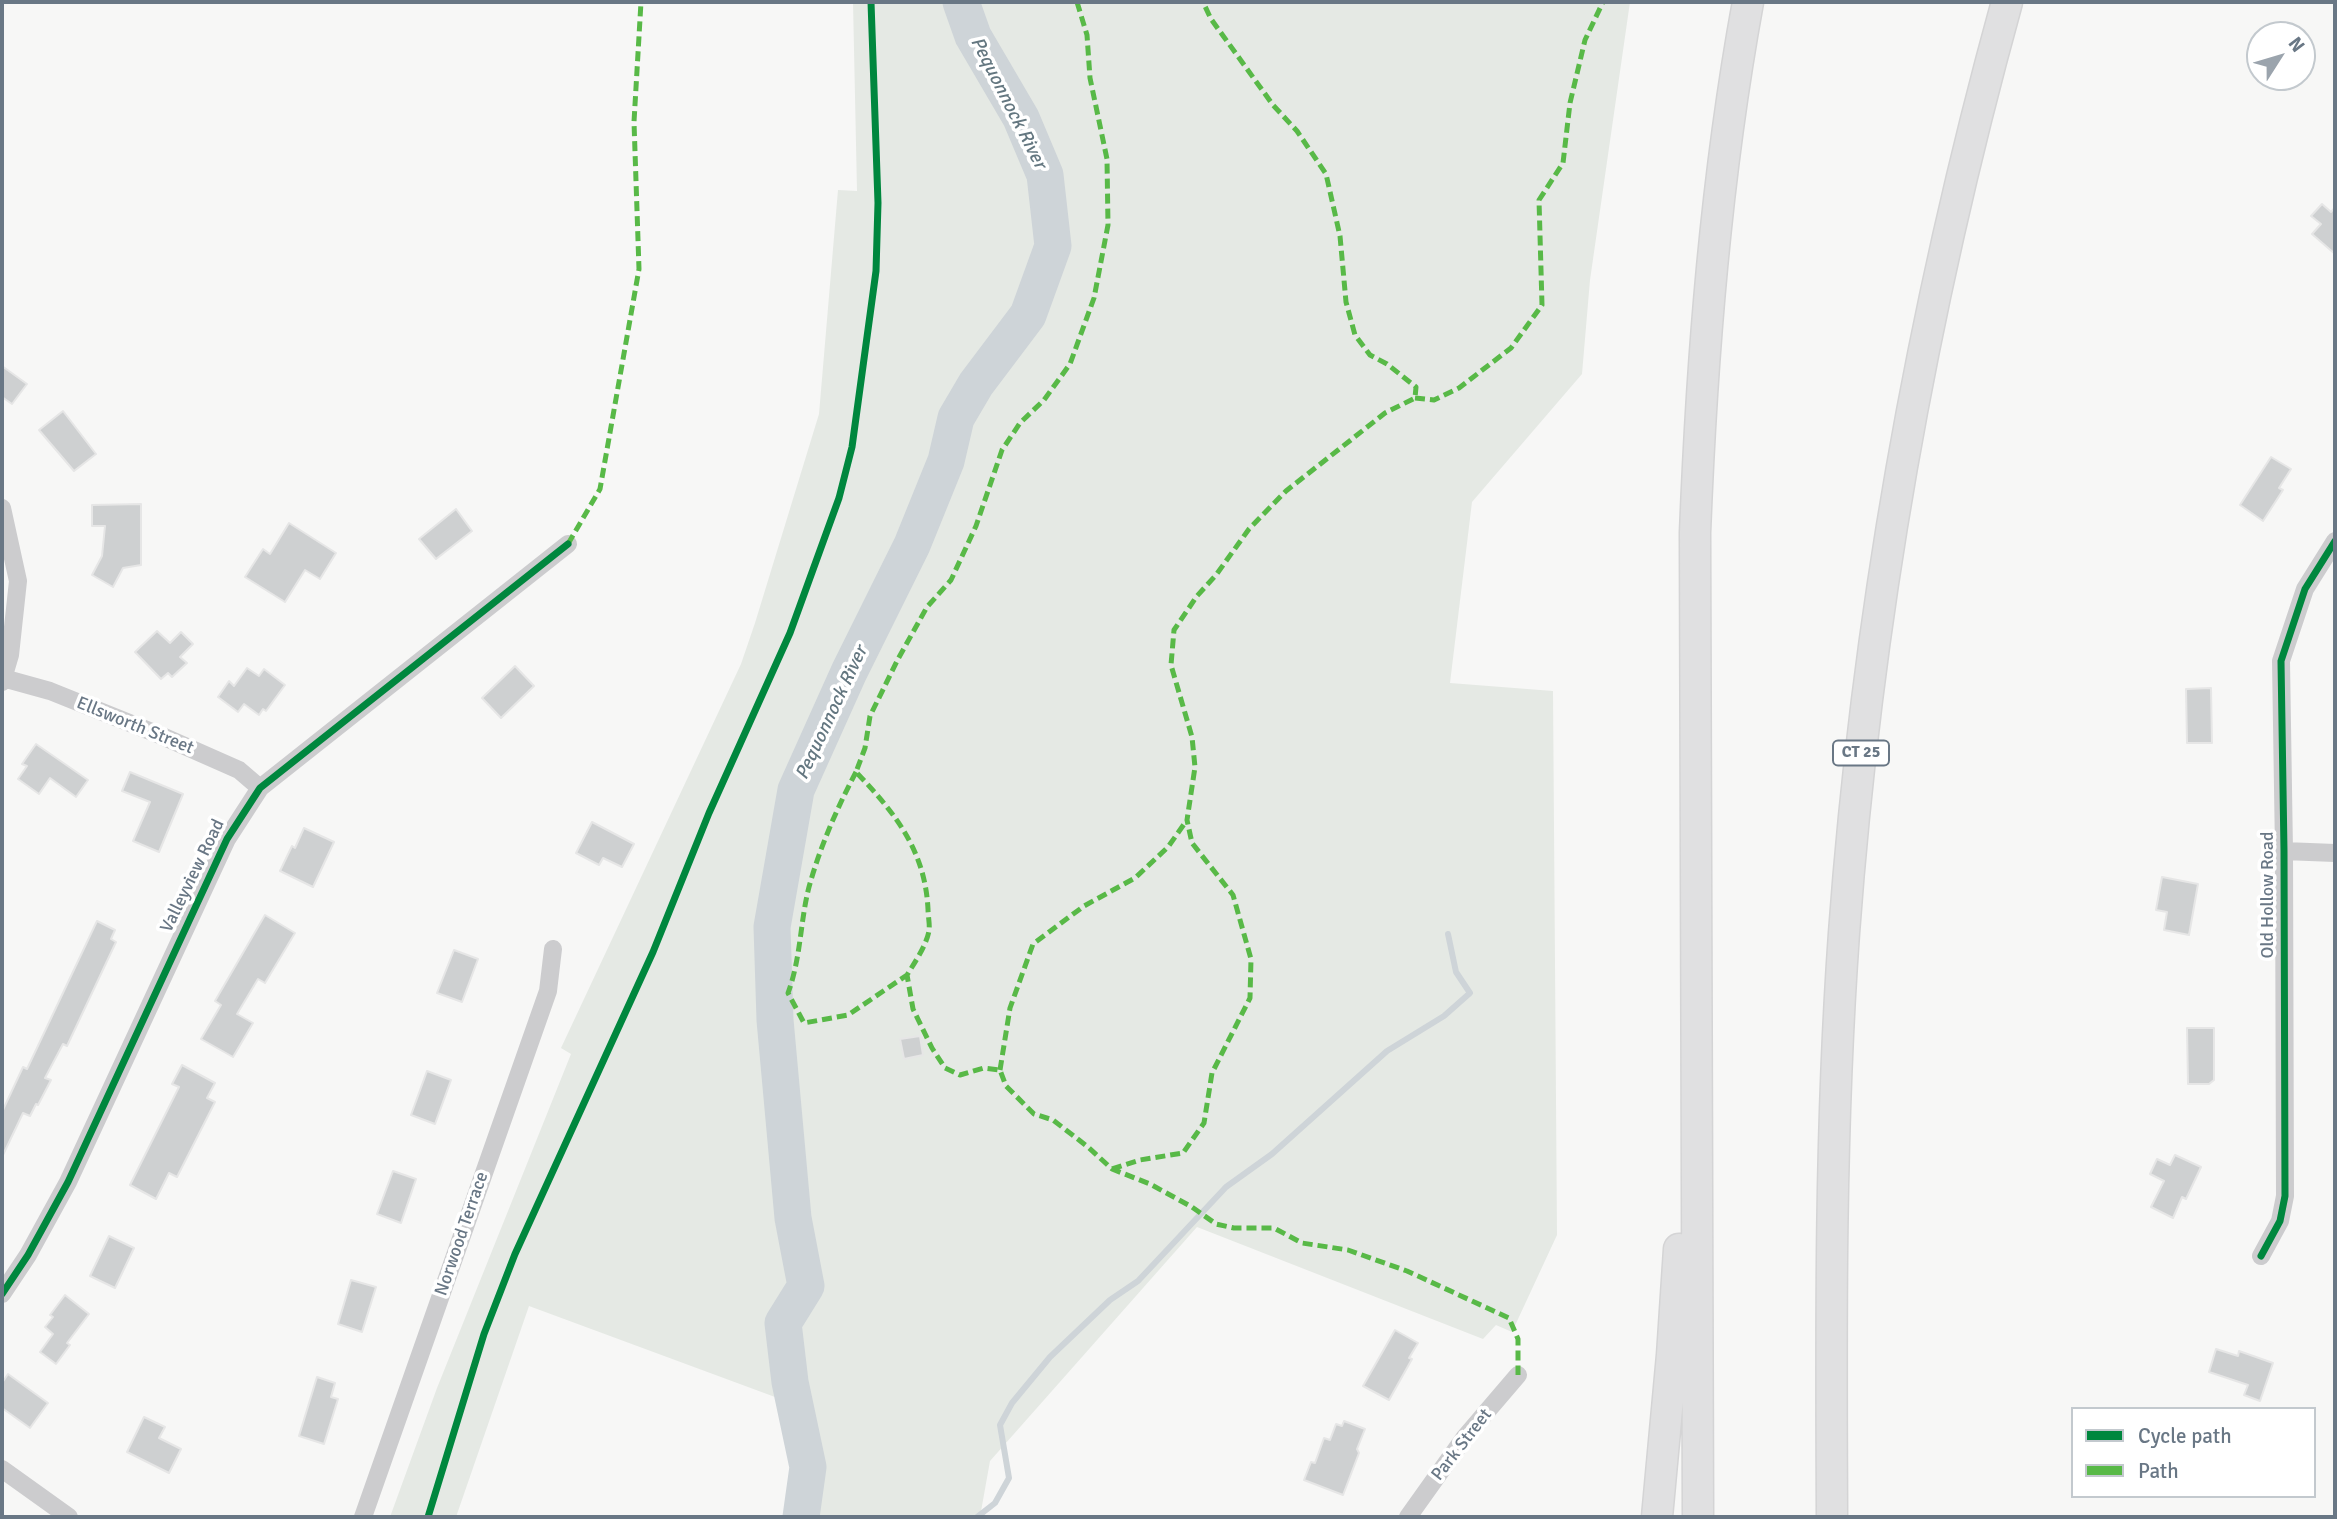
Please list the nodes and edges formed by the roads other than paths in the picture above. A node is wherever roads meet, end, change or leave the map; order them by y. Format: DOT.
graph roads {
  1 [pos="1748,2"];
  2 [pos="2007,2"];
  3 [pos="2,508"];
  4 [pos="2335,541"];
  5 [pos="568,544"];
  6 [pos="3,680"];
  7 [pos="260,788"];
  8 [pos="2284,851"];
  9 [pos="2335,853"];
  10 [pos="553,949"];
  11 [pos="1696,976"];
  12 [pos="1832,1227"];
  13 [pos="2262,1256"];
  14 [pos="2,1294"];
  15 [pos="1518,1375"];
  16 [pos="2,1469"];
  17 [pos="69,1517"];
  18 [pos="363,1517"];
  19 [pos="1408,1517"];
  20 [pos="1657,1517"];
  21 [pos="1698,1517"];
  22 [pos="1832,1517"];
  23 [pos="1852,1517"];
  1 -- 11 [label="highway"];
  2 -- 12 [label="highway, CT 25"];
  3 -- 6 [label="street"];
  4 -- 8 [label="street, Old Hollow Road"];
  5 -- 7 [label="street, Valleyview Road"];
  6 -- 7 [label="street, Ellsworth Street"];
  7 -- 14 [label="street, Valleyview Road"];
  8 -- 9 [label="street"];
  8 -- 13 [label="street, Old Hollow Road"];
  10 -- 18 [label="street, Norwood Terrace"];
  11 -- 20 [label="highway"];
  11 -- 21 [label="highway"];
  12 -- 22 [label="highway, CT 25"];
  12 -- 23 [label="highway"];
  15 -- 19 [label="street, Park Street"];
  16 -- 17 [label="street"];
}
